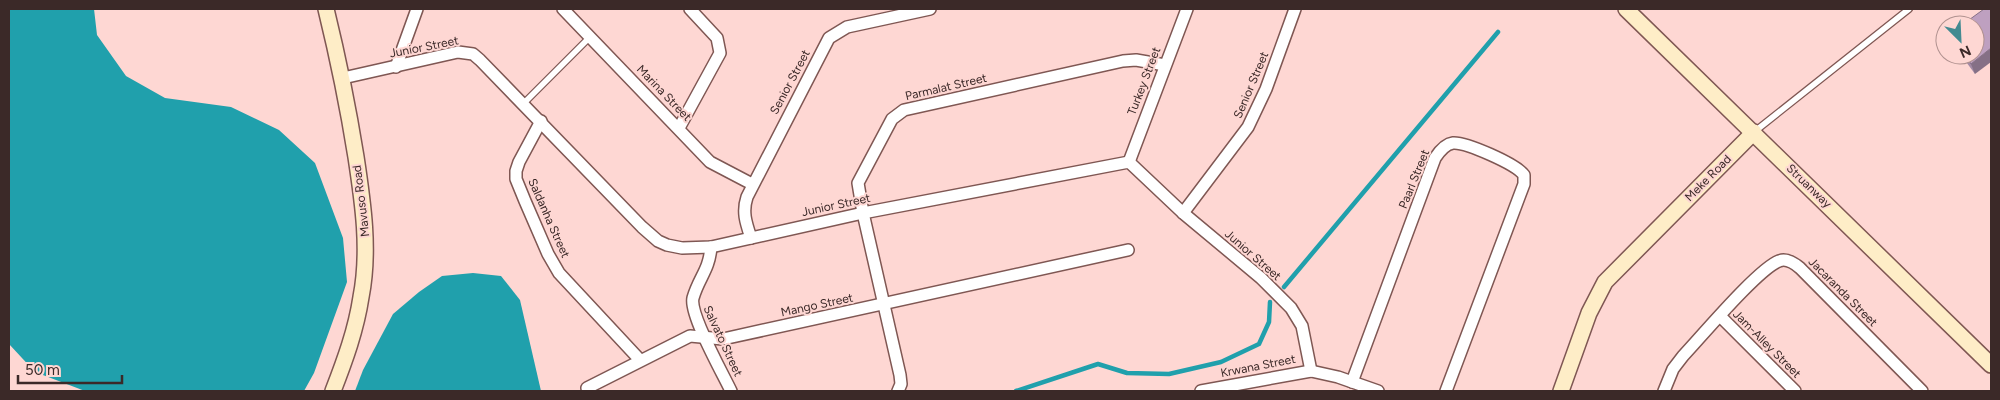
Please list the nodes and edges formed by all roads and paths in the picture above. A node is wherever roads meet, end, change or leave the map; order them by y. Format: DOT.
graph roads {
  1 [pos="326,9"];
  2 [pos="417,9"];
  3 [pos="563,9"];
  4 [pos="690,9"];
  5 [pos="930,9"];
  6 [pos="1187,9"];
  7 [pos="1295,9"];
  8 [pos="1626,9"];
  9 [pos="1910,9"];
  10 [pos="591,36"];
  11 [pos="1164,65"];
  12 [pos="396,67"];
  13 [pos="343,78"];
  14 [pos="524,103"];
  15 [pos="541,121"];
  16 [pos="679,128"];
  17 [pos="1754,132"];
  18 [pos="1129,162"];
  19 [pos="752,184"];
  20 [pos="863,213"];
  21 [pos="1183,213"];
  22 [pos="751,238"];
  23 [pos="711,247"];
  24 [pos="1128,250"];
  25 [pos="884,305"];
  26 [pos="1720,316"];
  27 [pos="704,336"];
  28 [pos="640,360"];
  29 [pos="1991,365"];
  30 [pos="1311,371"];
  31 [pos="1352,382"];
  32 [pos="587,388"];
  33 [pos="900,388"];
  34 [pos="333,391"];
  35 [pos="732,391"];
  36 [pos="1201,391"];
  37 [pos="1378,391"];
  38 [pos="1446,391"];
  39 [pos="1560,391"];
  40 [pos="1664,391"];
  41 [pos="1795,391"];
  42 [pos="1922,391"];
  1 -- 13 [label="street, Mavuso Road"];
  2 -- 12 [label="street"];
  3 -- 10 [label="street, Marina Street"];
  4 -- 16 [label="street"];
  5 -- 19 [label="street, Senior Street"];
  6 -- 11 [label="street, Turkey Street"];
  7 -- 21 [label="street, Senior Street"];
  8 -- 17 [label="street, Struanway"];
  9 -- 17 [label="lane, Meke Road"];
  10 -- 14 [label="lane"];
  10 -- 16 [label="street, Marina Street"];
  11 -- 18 [label="street, Turkey Street"];
  11 -- 20 [label="street, Parmalat Street"];
  12 -- 13 [label="street, Junior Street"];
  12 -- 14 [label="street, Junior Street"];
  13 -- 34 [label="street, Mavuso Road"];
  14 -- 15 [label="street, Junior Street"];
  15 -- 23 [label="street, Junior Street"];
  15 -- 28 [label="street, Saldanha Street"];
  16 -- 19 [label="street, Marina Street"];
  17 -- 29 [label="street, Struanway"];
  17 -- 39 [label="street, Meke Road"];
  18 -- 20 [label="street, Junior Street"];
  18 -- 21 [label="street, Junior Street"];
  19 -- 22 [label="street, Senior Street"];
  20 -- 22 [label="street, Junior Street"];
  20 -- 25 [label="street, Parmalat Street"];
  21 -- 30 [label="street, Junior Street"];
  22 -- 23 [label="street, Junior Street"];
  23 -- 27 [label="street, Salvato Street"];
  24 -- 25 [label="street, Mango Street"];
  25 -- 27 [label="street, Mango Street"];
  25 -- 33 [label="street, Parmalat Street"];
  26 -- 40 [label="street, Jacaranda Street"];
  26 -- 41 [label="street, Jam-Alley Street"];
  26 -- 42 [label="street, Jacaranda Street"];
  27 -- 28 [label="street, Mango Street"];
  27 -- 35 [label="street, Salvato Street"];
  28 -- 32 [label="street, Mango Street"];
  30 -- 31 [label="street, Krwana Street"];
  30 -- 36 [label="street, Krwana Street"];
  31 -- 37 [label="street, Krwana Street"];
  31 -- 38 [label="street, Paarl Street"];
}
